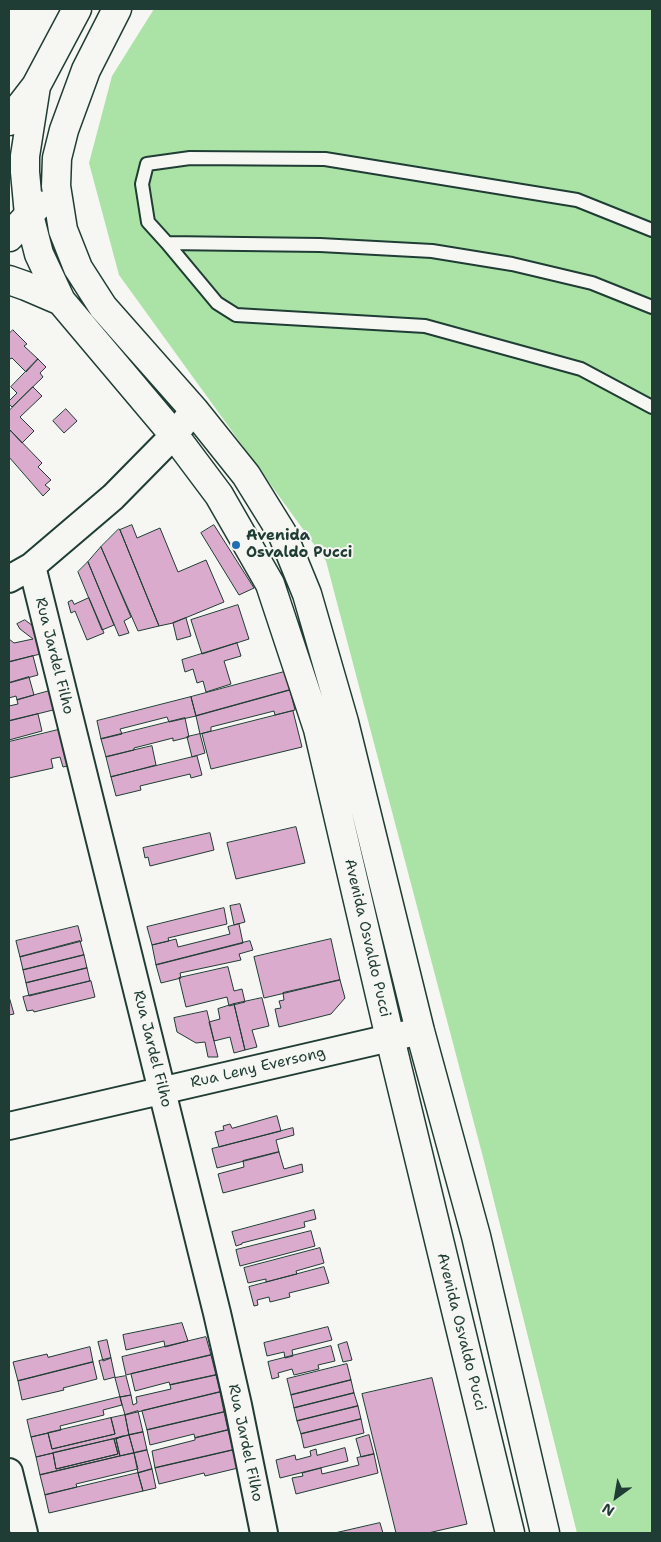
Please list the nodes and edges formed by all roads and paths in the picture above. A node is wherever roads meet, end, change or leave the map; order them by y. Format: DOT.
graph roads {
  1 [pos="77,9"];
  2 [pos="117,9"];
  3 [pos="36,86"];
  4 [pos="9,121"];
  5 [pos="56,158"];
  6 [pos="17,176"];
  7 [pos="56,186"];
  8 [pos="28,216"];
  9 [pos="652,230"];
  10 [pos="9,236"];
  11 [pos="167,243"];
  12 [pos="9,280"];
  13 [pos="61,301"];
  14 [pos="652,307"];
  15 [pos="652,407"];
  16 [pos="194,410"];
  17 [pos="174,435"];
  18 [pos="32,566"];
  19 [pos="9,579"];
  20 [pos="420,1031"];
  21 [pos="390,1038"];
  22 [pos="162,1091"];
  23 [pos="9,1126"];
  24 [pos="9,1472"];
  25 [pos="24,1533"];
  26 [pos="264,1533"];
  27 [pos="510,1533"];
  28 [pos="545,1533"];
  1 -- 3 [label="main road"];
  2 -- 5 [label="main road, Avenida Osvaldo Pucci"];
  3 -- 4 [label="main road"];
  3 -- 6 [label="main road, Avenida Osvaldo Pucci"];
  5 -- 6 [label="main road"];
  5 -- 7 [label="main road, Avenida Osvaldo Pucci"];
  6 -- 8 [label="main road, Avenida Osvaldo Pucci"];
  7 -- 8 [label="main road"];
  7 -- 16 [label="main road, Avenida Osvaldo Pucci"];
  8 -- 10 [label="main road"];
  8 -- 13 [label="main road, Avenida Osvaldo Pucci"];
  9 -- 11 [label="lane"];
  11 -- 14 [label="lane"];
  11 -- 15 [label="lane"];
  12 -- 13 [label="main road"];
  13 -- 17 [label="main road, Avenida Osvaldo Pucci"];
  16 -- 17 [label="street"];
  16 -- 20 [label="main road, Avenida Osvaldo Pucci"];
  17 -- 18 [label="street"];
  17 -- 21 [label="main road, Avenida Osvaldo Pucci"];
  18 -- 19 [label="street"];
  18 -- 22 [label="street, Rua Jardel Filho"];
  20 -- 21 [label="street, Rua Leny Eversong"];
  20 -- 28 [label="main road, Avenida Osvaldo Pucci"];
  21 -- 22 [label="street, Rua Leny Eversong"];
  21 -- 27 [label="main road, Avenida Osvaldo Pucci"];
  22 -- 23 [label="street, Rua Leny Eversong"];
  22 -- 26 [label="street, Rua Jardel Filho"];
  24 -- 25 [label="street"];
}
